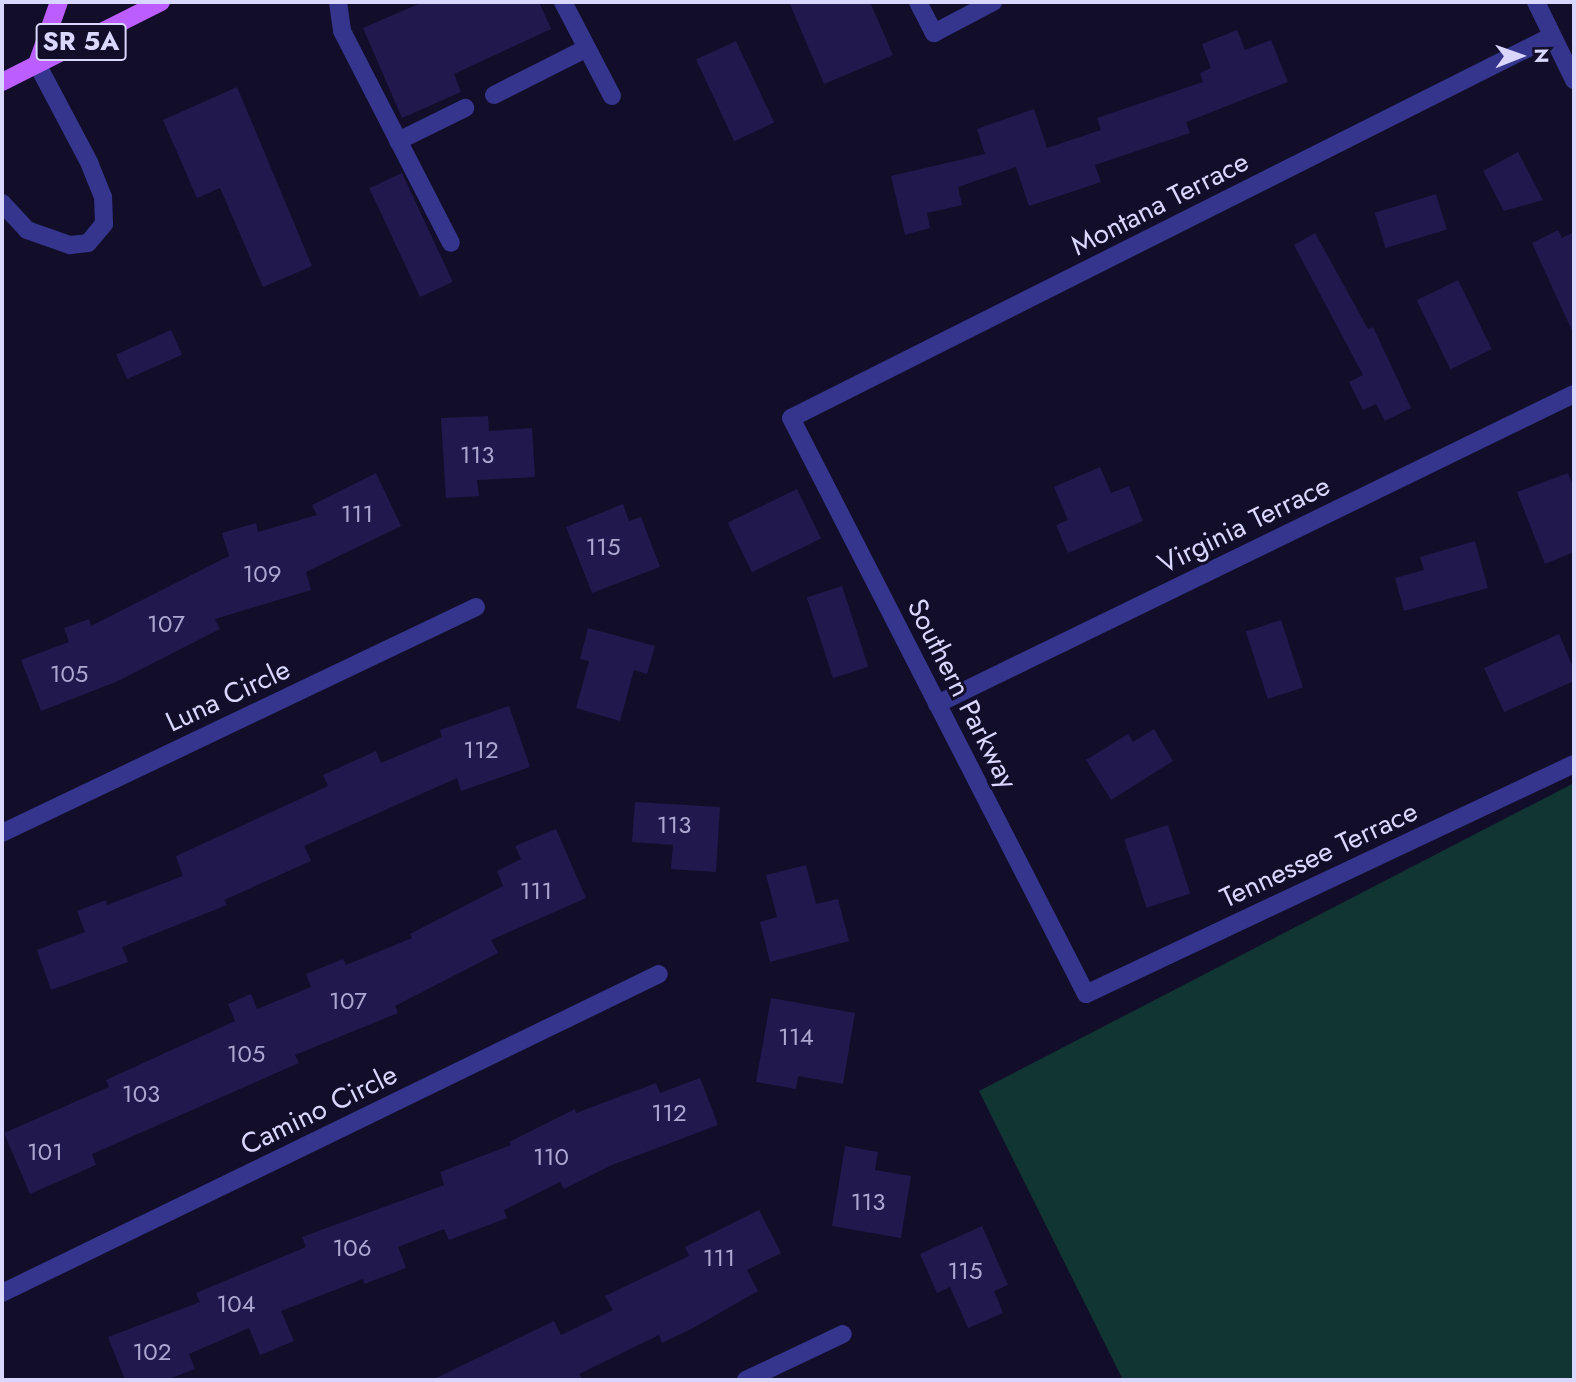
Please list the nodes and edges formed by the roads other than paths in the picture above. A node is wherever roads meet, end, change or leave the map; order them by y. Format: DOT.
graph roads {
  1 [pos="59,2"];
  2 [pos="161,2"];
  3 [pos="338,2"];
  4 [pos="563,2"];
  5 [pos="918,2"];
  6 [pos="993,2"];
  7 [pos="1536,2"];
  8 [pos="1552,36"];
  9 [pos="587,48"];
  10 [pos="37,64"];
  11 [pos="1574,80"];
  12 [pos="2,82"];
  13 [pos="494,95"];
  14 [pos="612,96"];
  15 [pos="465,108"];
  16 [pos="398,141"];
  17 [pos="2,203"];
  18 [pos="451,243"];
  19 [pos="1574,394"];
  20 [pos="791,418"];
  21 [pos="476,607"];
  22 [pos="936,704"];
  23 [pos="1574,764"];
  24 [pos="2,833"];
  25 [pos="659,974"];
  26 [pos="1086,994"];
  27 [pos="2,1293"];
  28 [pos="843,1334"];
  29 [pos="747,1380"];
  1 -- 10 [label="main road"];
  2 -- 10 [label="main road, SR 5A"];
  3 -- 16 [label="street"];
  4 -- 9 [label="street"];
  5 -- 6 [label="street"];
  7 -- 8 [label="street"];
  8 -- 11 [label="street"];
  8 -- 20 [label="street, Montana Terrace"];
  9 -- 13 [label="street"];
  9 -- 14 [label="street"];
  10 -- 12 [label="main road, SR 5A"];
  10 -- 17 [label="street"];
  15 -- 16 [label="street"];
  16 -- 18 [label="street"];
  19 -- 22 [label="street, Virginia Terrace"];
  20 -- 22 [label="street, Southern Parkway"];
  21 -- 24 [label="street, Luna Circle"];
  22 -- 26 [label="street, Southern Parkway"];
  23 -- 26 [label="street, Tennessee Terrace"];
  25 -- 27 [label="street, Camino Circle"];
  28 -- 29 [label="street"];
}
